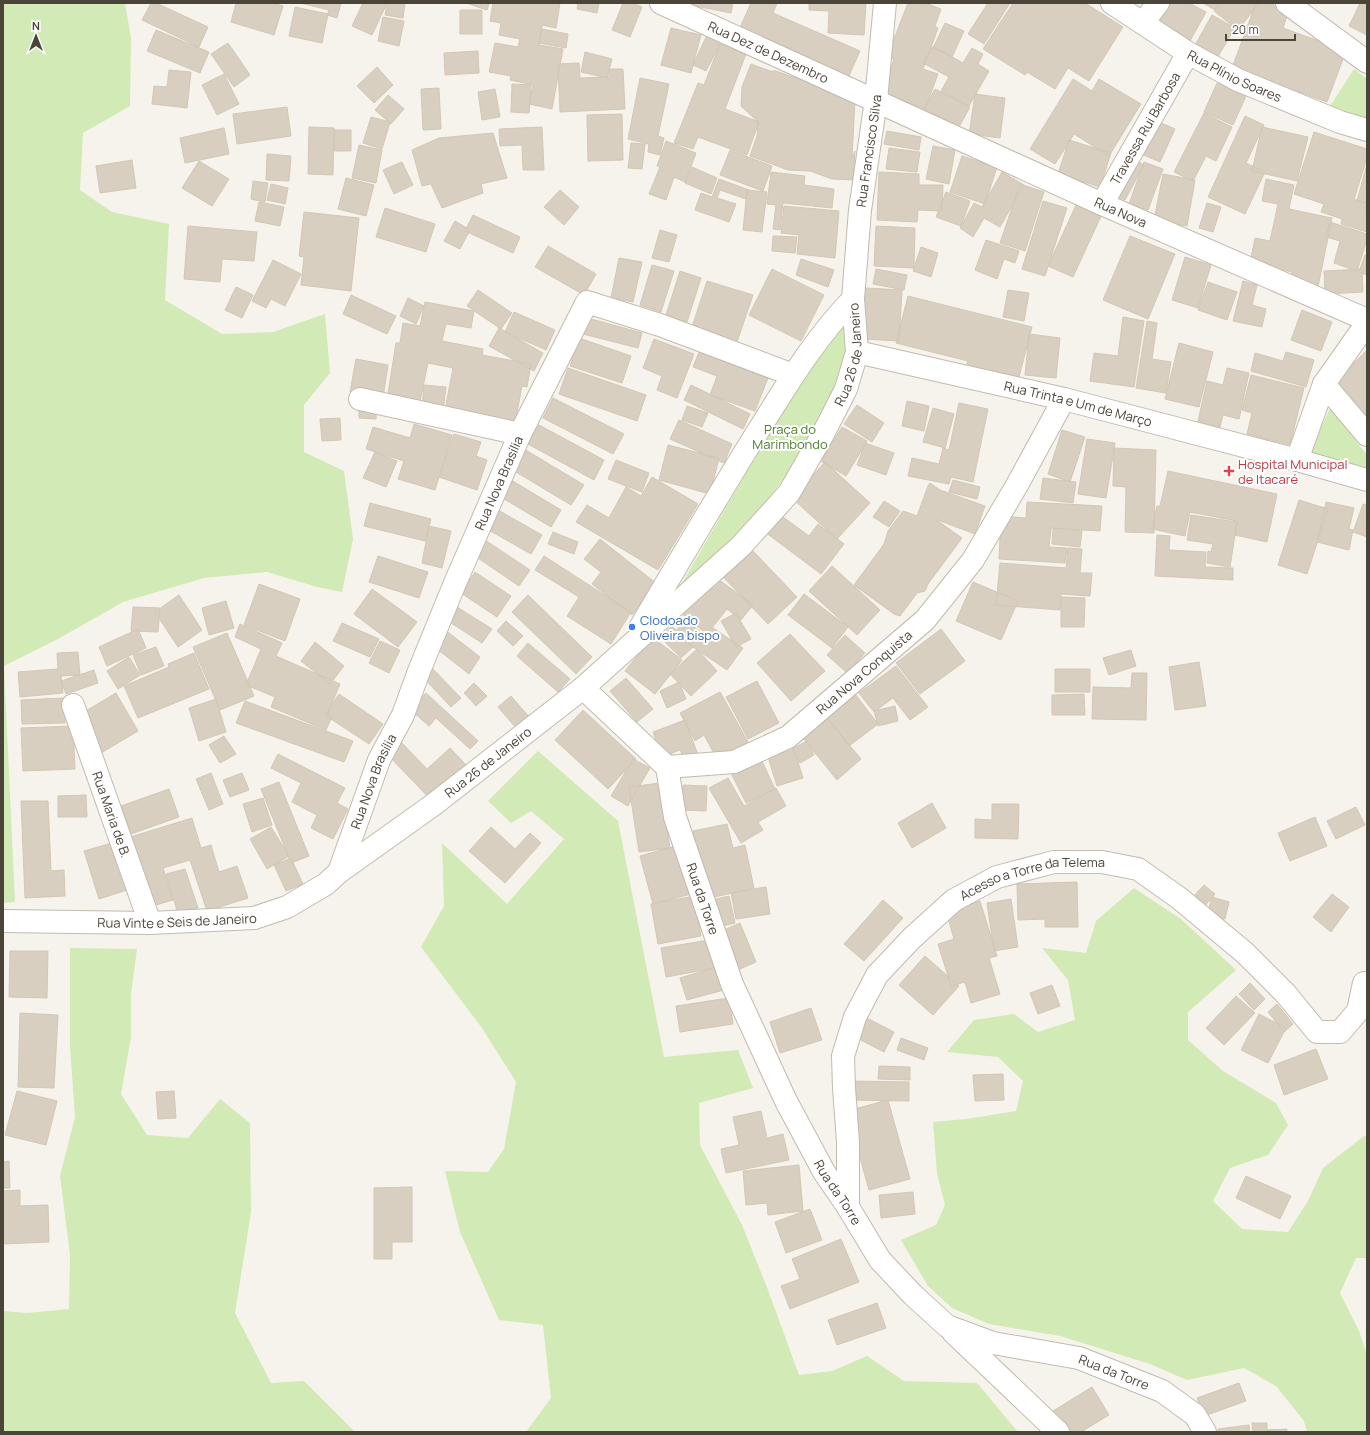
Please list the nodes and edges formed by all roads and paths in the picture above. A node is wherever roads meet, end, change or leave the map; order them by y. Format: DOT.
graph roads {
  1 [pos="661,3"];
  2 [pos="884,3"];
  3 [pos="1112,3"];
  4 [pos="1158,3"];
  5 [pos="1287,3"];
  6 [pos="1143,23"];
  7 [pos="1188,53"];
  8 [pos="1367,62"];
  9 [pos="876,100"];
  10 [pos="1367,130"];
  11 [pos="1102,204"];
  12 [pos="853,299"];
  13 [pos="1367,322"];
  14 [pos="857,352"];
  15 [pos="793,375"];
  16 [pos="1324,384"];
  17 [pos="360,399"];
  18 [pos="1064,399"];
  19 [pos="520,434"];
  20 [pos="1367,435"];
  21 [pos="1297,460"];
  22 [pos="1367,480"];
  23 [pos="631,644"];
  24 [pos="583,688"];
  25 [pos="73,705"];
  26 [pos="667,767"];
  27 [pos="339,872"];
  28 [pos="3,921"];
  29 [pos="150,923"];
  30 [pos="1364,983"];
  31 [pos="848,1207"];
  32 [pos="947,1326"];
  33 [pos="1058,1432"];
  34 [pos="1205,1432"];
  1 -- 9 [label="street, Rua Dez de Dezembro"];
  2 -- 9 [label="street, Rua Francisco Silva"];
  3 -- 6 [label="street, Rua Plínio Soares"];
  4 -- 6 [label="street"];
  5 -- 8 [label="street"];
  6 -- 7 [label="street, Rua Plínio Soares"];
  7 -- 10 [label="street, Rua Plínio Soares"];
  7 -- 11 [label="street, Travessa Rui Barbosa"];
  9 -- 11 [label="street, Rua Nova"];
  9 -- 12 [label="street, Rua Francisco Silva"];
  11 -- 13 [label="street, Rua Nova"];
  12 -- 14 [label="street, Rua 26 de Janeiro"];
  12 -- 15 [label="street, Rua 26 de Janeiro"];
  13 -- 16 [label="street"];
  14 -- 18 [label="street, Rua Trinta e Um de Março"];
  14 -- 23 [label="street, Rua 26 de Janeiro"];
  15 -- 19 [label="street, Rua Nova Brasília"];
  15 -- 23 [label="street, Rua 26 de Janeiro"];
  16 -- 20 [label="street"];
  16 -- 21 [label="street"];
  17 -- 19 [label="street"];
  18 -- 21 [label="street, Rua Trinta e Um de Março"];
  18 -- 26 [label="street, Rua Nova Conquista"];
  19 -- 27 [label="street, Rua Nova Brasília"];
  21 -- 22 [label="street, Rua Trinta e Um de Março"];
  23 -- 24 [label="street, Rua 26 de Janeiro"];
  24 -- 26 [label="street"];
  24 -- 27 [label="street, Rua 26 de Janeiro"];
  25 -- 29 [label="street, Rua Maria de B."];
  26 -- 31 [label="street, Rua da Torre"];
  27 -- 29 [label="street, Rua Vinte e Seis de Janeiro"];
  28 -- 29 [label="street, Rua Vinte e Seis de Janeiro"];
  30 -- 31 [label="street, Acesso a Torre da Telema"];
  31 -- 32 [label="street, Rua da Torre"];
  32 -- 33 [label="street"];
  32 -- 34 [label="street, Rua da Torre"];
}
